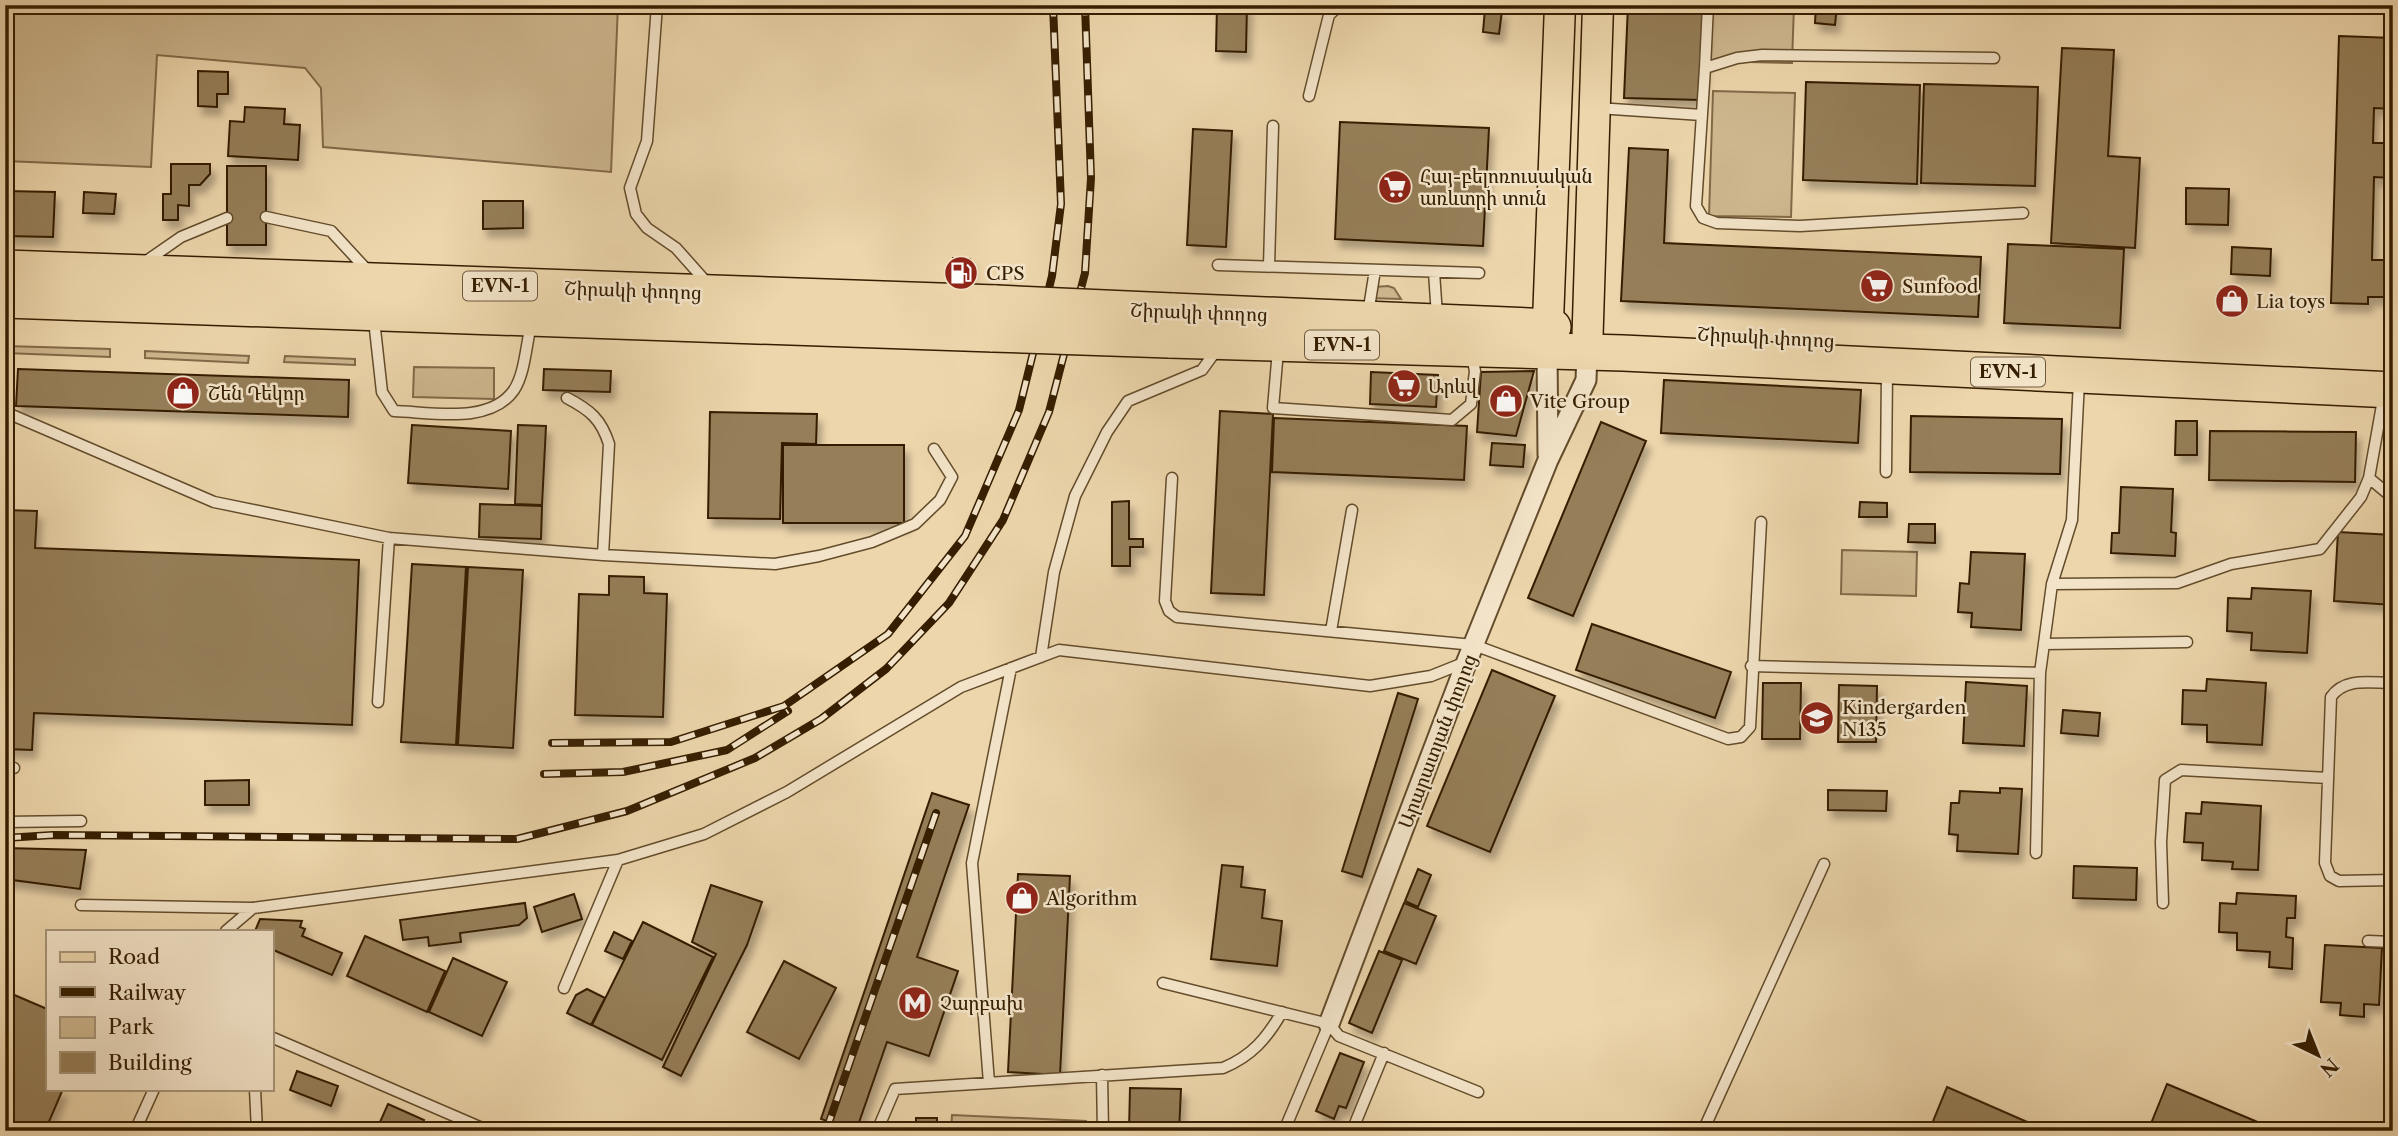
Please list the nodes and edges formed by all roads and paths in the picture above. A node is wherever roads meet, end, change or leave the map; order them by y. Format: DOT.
graph roads {
  1 [pos="657,5"];
  2 [pos="1340,5"];
  3 [pos="1560,5"];
  4 [pos="1598,5"];
  5 [pos="1708,5"];
  6 [pos="1994,58"];
  7 [pos="1705,68"];
  8 [pos="1308,96"];
  9 [pos="1595,108"];
  10 [pos="1702,115"];
  11 [pos="1273,126"];
  12 [pos="2023,213"];
  13 [pos="266,217"];
  14 [pos="227,218"];
  15 [pos="1218,265"];
  16 [pos="1269,266"];
  17 [pos="5,268"];
  18 [pos="1375,270"];
  19 [pos="131,272"];
  20 [pos="1434,272"];
  21 [pos="1479,273"];
  22 [pos="713,293"];
  23 [pos="375,297"];
  24 [pos="5,300"];
  25 [pos="532,318"];
  26 [pos="994,319"];
  27 [pos="1367,319"];
  28 [pos="1437,323"];
  29 [pos="1170,325"];
  30 [pos="1548,339"];
  31 [pos="1222,341"];
  32 [pos="1588,341"];
  33 [pos="1279,343"];
  34 [pos="1471,349"];
  35 [pos="1887,366"];
  36 [pos="2079,375"];
  37 [pos="2390,383"];
  38 [pos="567,398"];
  39 [pos="5,412"];
  40 [pos="934,449"];
  41 [pos="1548,460"];
  42 [pos="1886,472"];
  43 [pos="1172,478"];
  44 [pos="2369,478"];
  45 [pos="2393,498"];
  46 [pos="1352,510"];
  47 [pos="1761,522"];
  48 [pos="389,538"];
  49 [pos="603,555"];
  50 [pos="2052,584"];
  51 [pos="1331,631"];
  52 [pos="2187,642"];
  53 [pos="2044,644"];
  54 [pos="1470,653"];
  55 [pos="1041,657"];
  56 [pos="1751,666"];
  57 [pos="1011,668"];
  58 [pos="2040,673"];
  59 [pos="2393,683"];
  60 [pos="378,702"];
  61 [pos="2328,778"];
  62 [pos="80,821"];
  63 [pos="5,822"];
  64 [pos="2036,853"];
  65 [pos="618,860"];
  66 [pos="1824,864"];
  67 [pos="2393,880"];
  68 [pos="2163,903"];
  69 [pos="80,905"];
  70 [pos="253,908"];
  71 [pos="227,930"];
  72 [pos="2368,941"];
  73 [pos="2393,960"];
  74 [pos="1163,983"];
  75 [pos="564,988"];
  76 [pos="1282,1012"];
  77 [pos="1329,1024"];
  78 [pos="273,1038"];
  79 [pos="1384,1053"];
  80 [pos="1102,1075"];
  81 [pos="989,1083"];
  82 [pos="154,1090"];
  83 [pos="255,1090"];
  84 [pos="1478,1092"];
  85 [pos="135,1131"];
  86 [pos="257,1131"];
  87 [pos="489,1131"];
  88 [pos="877,1131"];
  89 [pos="1103,1131"];
  90 [pos="1284,1131"];
  91 [pos="1352,1131"];
  92 [pos="1703,1131"];
  1 -- 22 [label="lane"];
  2 -- 8 [label="lane"];
  3 -- 30 [label="main road, Արարատյան փողոց"];
  4 -- 9 [label="main road, Արարատյան փողոց"];
  5 -- 7 [label="lane"];
  6 -- 7 [label="lane"];
  7 -- 10 [label="lane"];
  9 -- 10 [label="lane"];
  9 -- 32 [label="main road, Արարատյան փողոց"];
  10 -- 12 [label="lane"];
  11 -- 16 [label="lane"];
  13 -- 23 [label="lane"];
  14 -- 19 [label="lane"];
  15 -- 16 [label="lane"];
  16 -- 18 [label="lane"];
  17 -- 19 [label="highway, Շիրակի փողոց / EVN-1"];
  18 -- 20 [label="lane"];
  18 -- 27 [label="lane"];
  19 -- 23 [label="highway, Շիրակի փողոց / EVN-1"];
  20 -- 21 [label="lane"];
  20 -- 28 [label="lane"];
  22 -- 23 [label="highway, Շիրակի փողոց / EVN-1"];
  22 -- 26 [label="highway, Շիրակի փողոց / EVN-1"];
  23 -- 24 [label="highway, Շիրակի փողոց / EVN-1"];
  23 -- 25 [label="highway, Շիրակի փողոց / EVN-1"];
  23 -- 25 [label="lane"];
  25 -- 26 [label="highway, Շիրակի փողոց / EVN-1"];
  26 -- 29 [label="highway, Շիրակի փողոց / EVN-1, bridge"];
  27 -- 28 [label="highway, Շիրակի փողոց / EVN-1"];
  27 -- 29 [label="highway, Շիրակի փողոց / EVN-1"];
  28 -- 30 [label="highway, Շիրակի փողոց / EVN-1"];
  29 -- 31 [label="highway, Շիրակի փողոց / EVN-1"];
  30 -- 32 [label="highway, Շիրակի փողոց / EVN-1"];
  30 -- 34 [label="highway, Շիրակի փողոց / EVN-1"];
  30 -- 41 [label="street, Արարատյան փողոց"];
  31 -- 33 [label="highway, Շիրակի փողոց / EVN-1"];
  31 -- 55 [label="lane"];
  32 -- 35 [label="highway, Շիրակի փողոց / EVN-1"];
  32 -- 37 [label="highway, Շիրակի փողոց / EVN-1"];
  32 -- 41 [label="street, Արարատյան փողոց"];
  33 -- 34 [label="highway, Շիրակի փողոց / EVN-1"];
  33 -- 34 [label="lane"];
  35 -- 36 [label="highway, Շիրակի փողոց / EVN-1"];
  35 -- 42 [label="lane"];
  36 -- 37 [label="highway, Շիրակի փողոց / EVN-1"];
  36 -- 50 [label="lane"];
  37 -- 44 [label="lane"];
  38 -- 49 [label="lane"];
  39 -- 48 [label="lane"];
  40 -- 49 [label="lane"];
  41 -- 54 [label="street, Արարատյան փողոց"];
  43 -- 51 [label="lane"];
  44 -- 45 [label="lane"];
  44 -- 50 [label="lane"];
  46 -- 51 [label="lane"];
  47 -- 56 [label="lane"];
  48 -- 49 [label="lane"];
  48 -- 60 [label="lane"];
  50 -- 53 [label="lane"];
  51 -- 54 [label="lane"];
  52 -- 53 [label="lane"];
  53 -- 58 [label="lane"];
  54 -- 55 [label="lane"];
  54 -- 56 [label="lane"];
  54 -- 77 [label="street, Արարատյան փողոց"];
  55 -- 57 [label="lane"];
  56 -- 58 [label="lane"];
  57 -- 65 [label="lane"];
  57 -- 81 [label="lane"];
  58 -- 64 [label="lane"];
  59 -- 61 [label="lane"];
  61 -- 67 [label="lane"];
  61 -- 68 [label="lane"];
  62 -- 63 [label="lane"];
  65 -- 70 [label="lane"];
  65 -- 75 [label="lane"];
  66 -- 92 [label="lane"];
  69 -- 70 [label="lane"];
  70 -- 71 [label="lane"];
  72 -- 73 [label="lane"];
  74 -- 76 [label="lane"];
  76 -- 77 [label="lane"];
  76 -- 80 [label="lane"];
  77 -- 79 [label="lane"];
  77 -- 90 [label="lane"];
  78 -- 87 [label="lane"];
  79 -- 84 [label="lane"];
  79 -- 91 [label="lane"];
  80 -- 81 [label="lane"];
  80 -- 89 [label="lane"];
  81 -- 88 [label="lane"];
  82 -- 85 [label="lane"];
  83 -- 86 [label="lane"];
}
